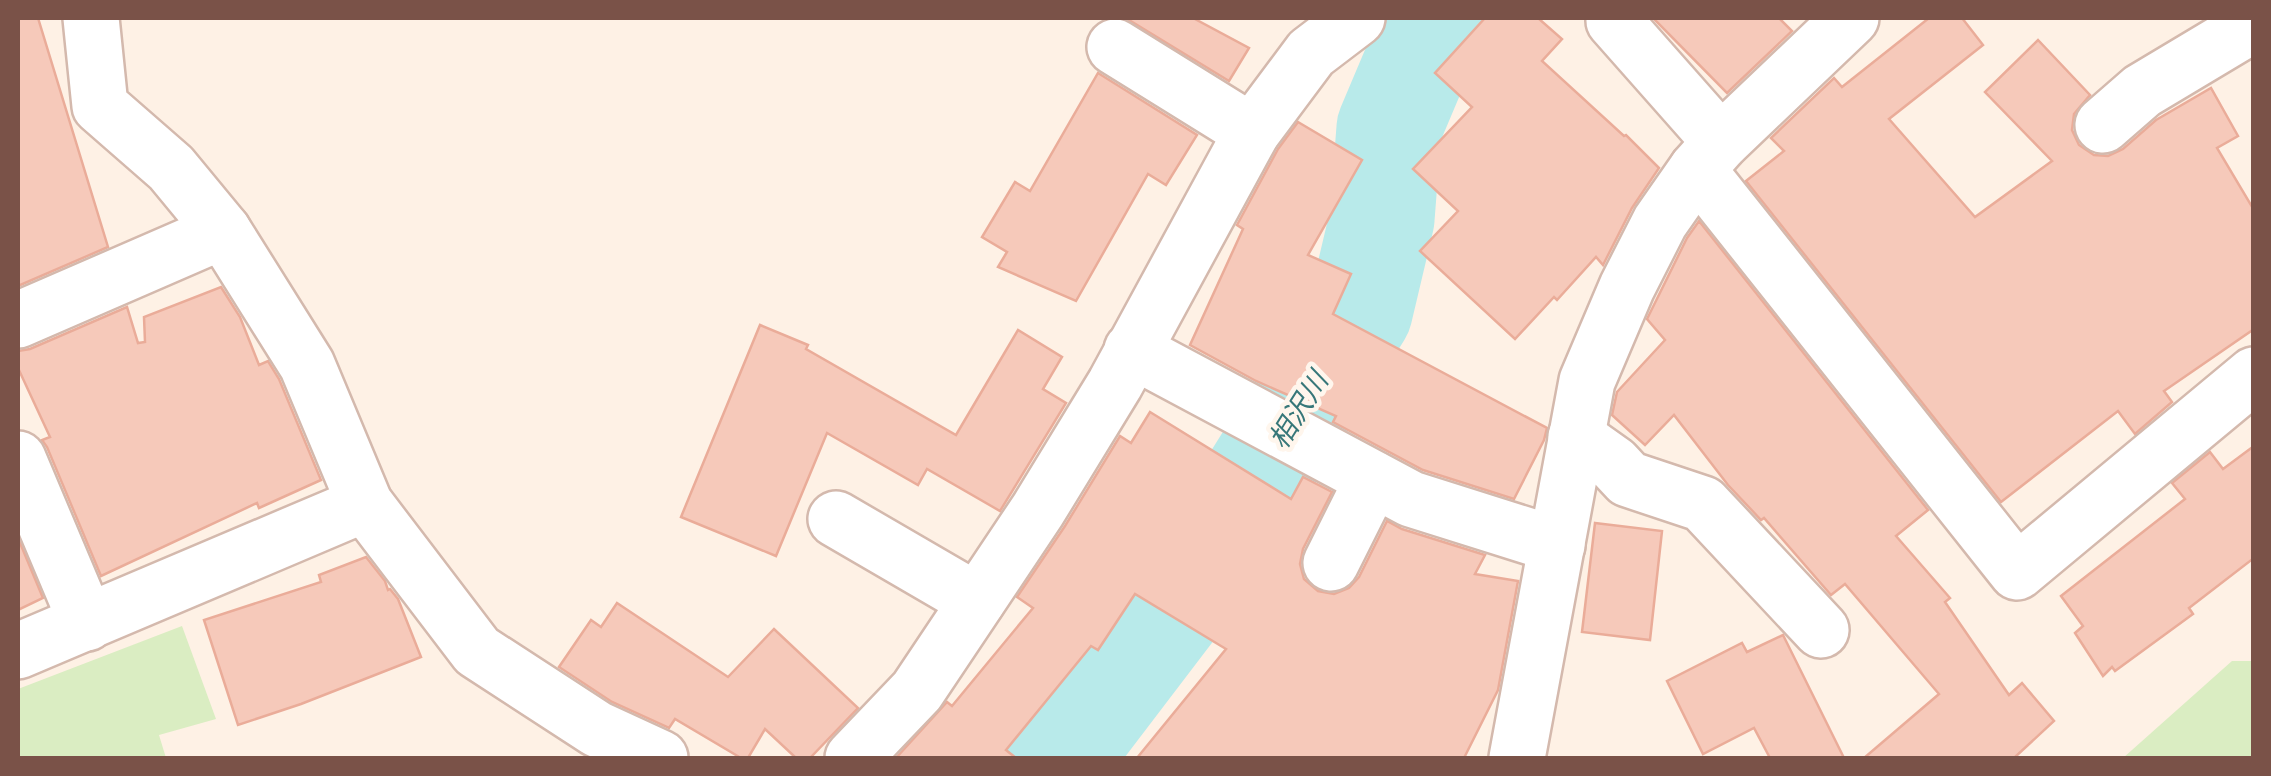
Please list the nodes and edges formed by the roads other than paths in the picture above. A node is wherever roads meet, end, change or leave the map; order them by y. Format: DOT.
graph roads {
  1 [pos="91,18"];
  2 [pos="1357,18"];
  3 [pos="1851,18"];
  4 [pos="1614,21"];
  5 [pos="2254,24"];
  6 [pos="1115,47"];
  7 [pos="2102,125"];
  8 [pos="1252,132"];
  9 [pos="1709,155"];
  10 [pos="223,232"];
  11 [pos="18,320"];
  12 [pos="1132,350"];
  13 [pos="2254,376"];
  14 [pos="1576,437"];
  15 [pos="18,459"];
  16 [pos="1373,479"];
  17 [pos="366,504"];
  18 [pos="836,519"];
  19 [pos="1557,546"];
  20 [pos="1330,563"];
  21 [pos="977,601"];
  22 [pos="87,622"];
  23 [pos="1822,630"];
  24 [pos="18,651"];
  25 [pos="660,758"];
  26 [pos="853,758"];
  27 [pos="1517,758"];
  1 -- 10 [label="street"];
  2 -- 8 [label="street"];
  3 -- 9 [label="street"];
  4 -- 9 [label="street"];
  5 -- 7 [label="street"];
  6 -- 8 [label="street"];
  8 -- 12 [label="street"];
  9 -- 13 [label="street"];
  9 -- 14 [label="street"];
  10 -- 11 [label="street"];
  10 -- 17 [label="street"];
  12 -- 16 [label="street"];
  12 -- 21 [label="street"];
  14 -- 19 [label="street"];
  14 -- 23 [label="street"];
  15 -- 22 [label="street"];
  16 -- 19 [label="street"];
  16 -- 20 [label="street"];
  17 -- 22 [label="street"];
  17 -- 25 [label="street"];
  18 -- 21 [label="street"];
  19 -- 27 [label="street"];
  21 -- 26 [label="street"];
  22 -- 24 [label="street"];
}
